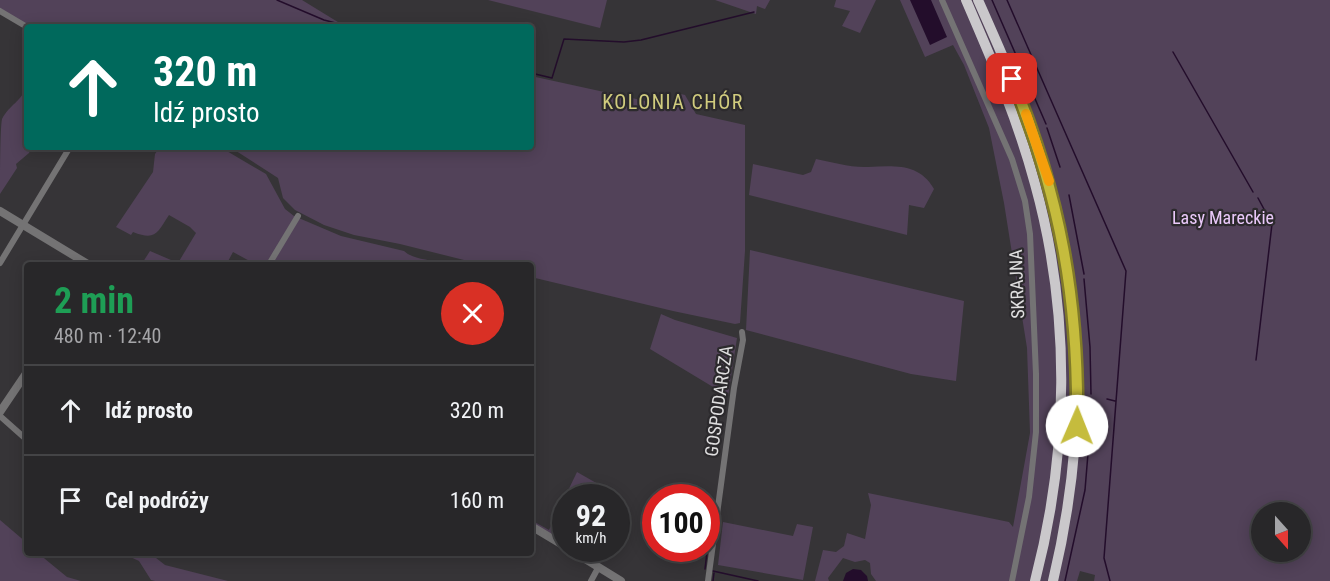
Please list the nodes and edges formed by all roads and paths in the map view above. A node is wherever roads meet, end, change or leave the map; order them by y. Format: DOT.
graph roads {
  1 [pos="942,0"];
  2 [pos="966,0"];
  3 [pos="978,0"];
  4 [pos="0,11"];
  5 [pos="24,25"];
  6 [pos="68,150"];
  7 [pos="0,211"];
  8 [pos="298,216"];
  9 [pos="24,225"];
  10 [pos="86,262"];
  11 [pos="270,262"];
  12 [pos="0,264"];
  13 [pos="742,332"];
  14 [pos="24,377"];
  15 [pos="0,414"];
  16 [pos="24,437"];
  17 [pos="534,528"];
  18 [pos="552,539"];
  19 [pos="589,562"];
  20 [pos="598,568"];
  21 [pos="591,581"];
  22 [pos="621,581"];
  23 [pos="708,581"];
  24 [pos="1012,581"];
  25 [pos="1035,581"];
  26 [pos="1053,581"];
  1 -- 24 [label="street, SKRAJNA"];
  2 -- 25 [label="highway"];
  3 -- 26 [label="highway"];
  4 -- 5 [label="street"];
  6 -- 9 [label="street"];
  7 -- 9 [label="street"];
  8 -- 11 [label="street"];
  9 -- 10 [label="street"];
  9 -- 12 [label="street"];
  13 -- 23 [label="street, GOSPODARCZA"];
  14 -- 15 [label="street"];
  15 -- 16 [label="street"];
  17 -- 18 [label="street"];
  19 -- 20 [label="street"];
  20 -- 21 [label="street"];
  20 -- 22 [label="street"];
}
